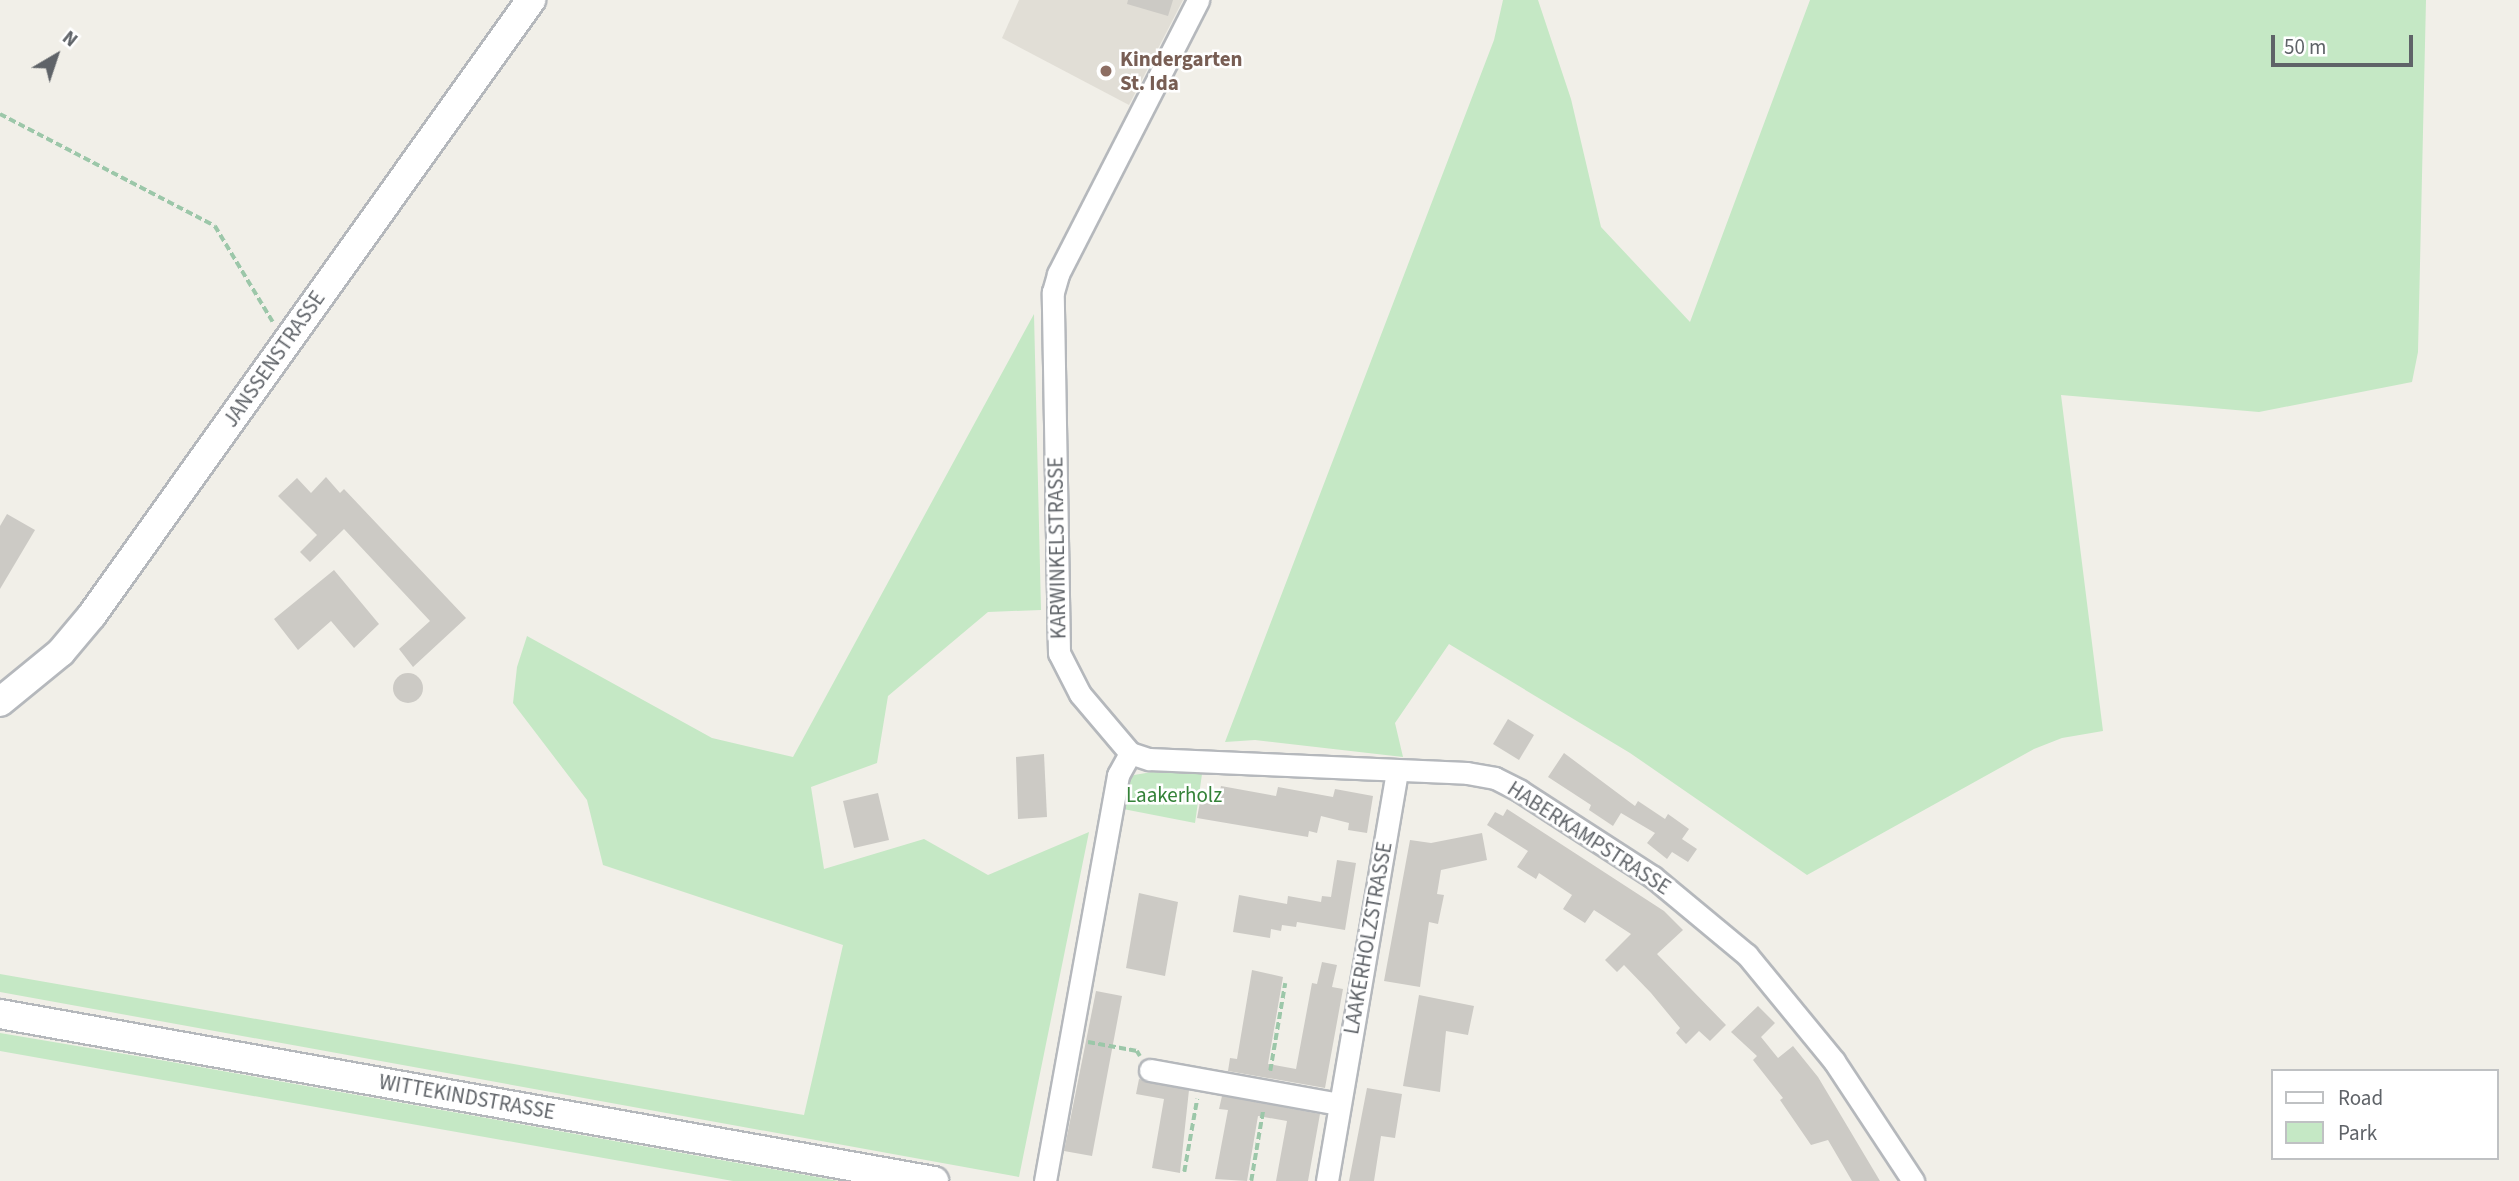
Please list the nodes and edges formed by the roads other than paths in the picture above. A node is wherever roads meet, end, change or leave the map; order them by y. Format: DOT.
graph roads {
  1 [pos="531,0"];
  2 [pos="1198,0"];
  3 [pos="0,702"];
  4 [pos="1130,753"];
  5 [pos="1397,772"];
  6 [pos="0,1014"];
  7 [pos="1150,1070"];
  8 [pos="1339,1104"];
  9 [pos="934,1181"];
  10 [pos="1045,1181"];
  11 [pos="1327,1181"];
  12 [pos="1913,1181"];
  1 -- 3 [label="main road, JANSSENSTRASSE"];
  2 -- 4 [label="street, KARWINKELSTRASSE"];
  4 -- 5 [label="street, HABERKAMPSTRASSE"];
  4 -- 10 [label="street"];
  5 -- 8 [label="street, LAAKERHOLZSTRASSE"];
  5 -- 12 [label="street, HABERKAMPSTRASSE"];
  6 -- 9 [label="main road, WITTEKINDSTRASSE"];
  7 -- 8 [label="street"];
  8 -- 11 [label="street, LAAKERHOLZSTRASSE"];
}
